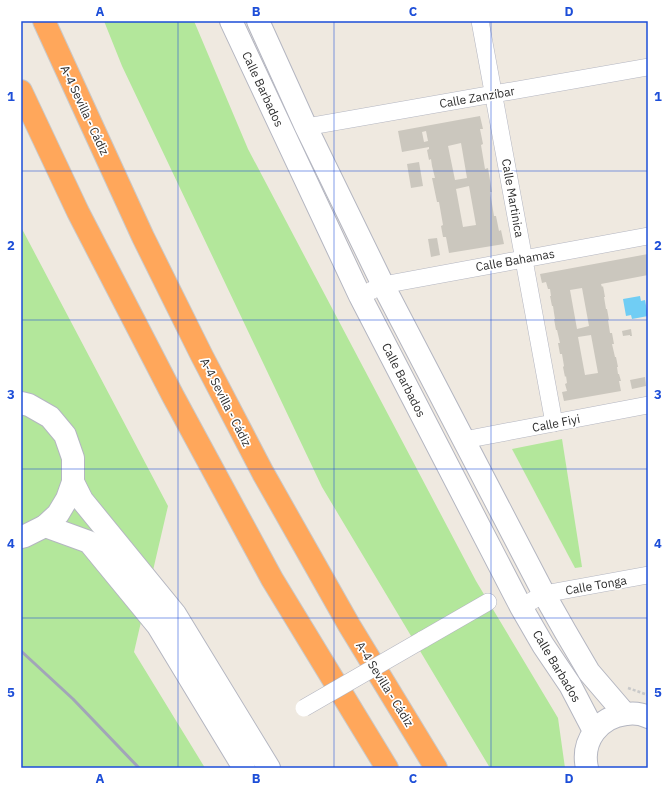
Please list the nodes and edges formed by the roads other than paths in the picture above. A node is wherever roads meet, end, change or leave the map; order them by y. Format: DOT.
graph roads {
  1 [pos="44,21"];
  2 [pos="231,21"];
  3 [pos="258,21"];
  4 [pos="480,21"];
  5 [pos="648,67"];
  6 [pos="21,90"];
  7 [pos="494,94"];
  8 [pos="306,127"];
  9 [pos="648,236"];
  10 [pos="524,259"];
  11 [pos="383,285"];
  12 [pos="360,296"];
  13 [pos="24,400"];
  14 [pos="648,405"];
  15 [pos="554,423"];
  16 [pos="464,440"];
  17 [pos="73,482"];
  18 [pos="45,526"];
  19 [pos="21,537"];
  20 [pos="648,575"];
  21 [pos="544,594"];
  22 [pos="488,602"];
  23 [pos="521,606"];
  24 [pos="304,708"];
  25 [pos="625,714"];
  26 [pos="648,717"];
  27 [pos="594,731"];
  28 [pos="244,768"];
  29 [pos="269,768"];
  30 [pos="387,768"];
  31 [pos="436,768"];
  32 [pos="587,768"];
  1 -- 31 [label="highway, A-4 Sevilla - Cádiz"];
  2 -- 12 [label="street, Calle Barbados"];
  3 -- 8 [label="street, Calle Barbados"];
  4 -- 7 [label="street, Calle Martinica"];
  5 -- 7 [label="street, Calle Zanzíbar"];
  6 -- 30 [label="highway"];
  7 -- 8 [label="street, Calle Zanzíbar"];
  7 -- 10 [label="street, Calle Martinica"];
  8 -- 11 [label="street, Calle Barbados"];
  9 -- 10 [label="street, Calle Bahamas"];
  10 -- 11 [label="street, Calle Bahamas"];
  10 -- 15 [label="street, Calle Martinica"];
  11 -- 12 [label="street, Calle Bahamas"];
  11 -- 16 [label="street, Calle Barbados"];
  12 -- 23 [label="street, Calle Barbados"];
  13 -- 17 [label="street"];
  14 -- 15 [label="street, Calle Fiyi"];
  15 -- 16 [label="street, Calle Fiyi"];
  16 -- 21 [label="street, Calle Barbados"];
  17 -- 18 [label="street"];
  17 -- 29 [label="street"];
  18 -- 19 [label="street"];
  18 -- 28 [label="street"];
  20 -- 21 [label="street, Calle Tonga"];
  21 -- 23 [label="street, Calle Tonga"];
  21 -- 25 [label="street, Calle Barbados"];
  22 -- 24 [label="street, bridge"];
  23 -- 27 [label="street, Calle Barbados"];
  25 -- 26 [label="street"];
  25 -- 27 [label="street"];
  27 -- 32 [label="street"];
}
